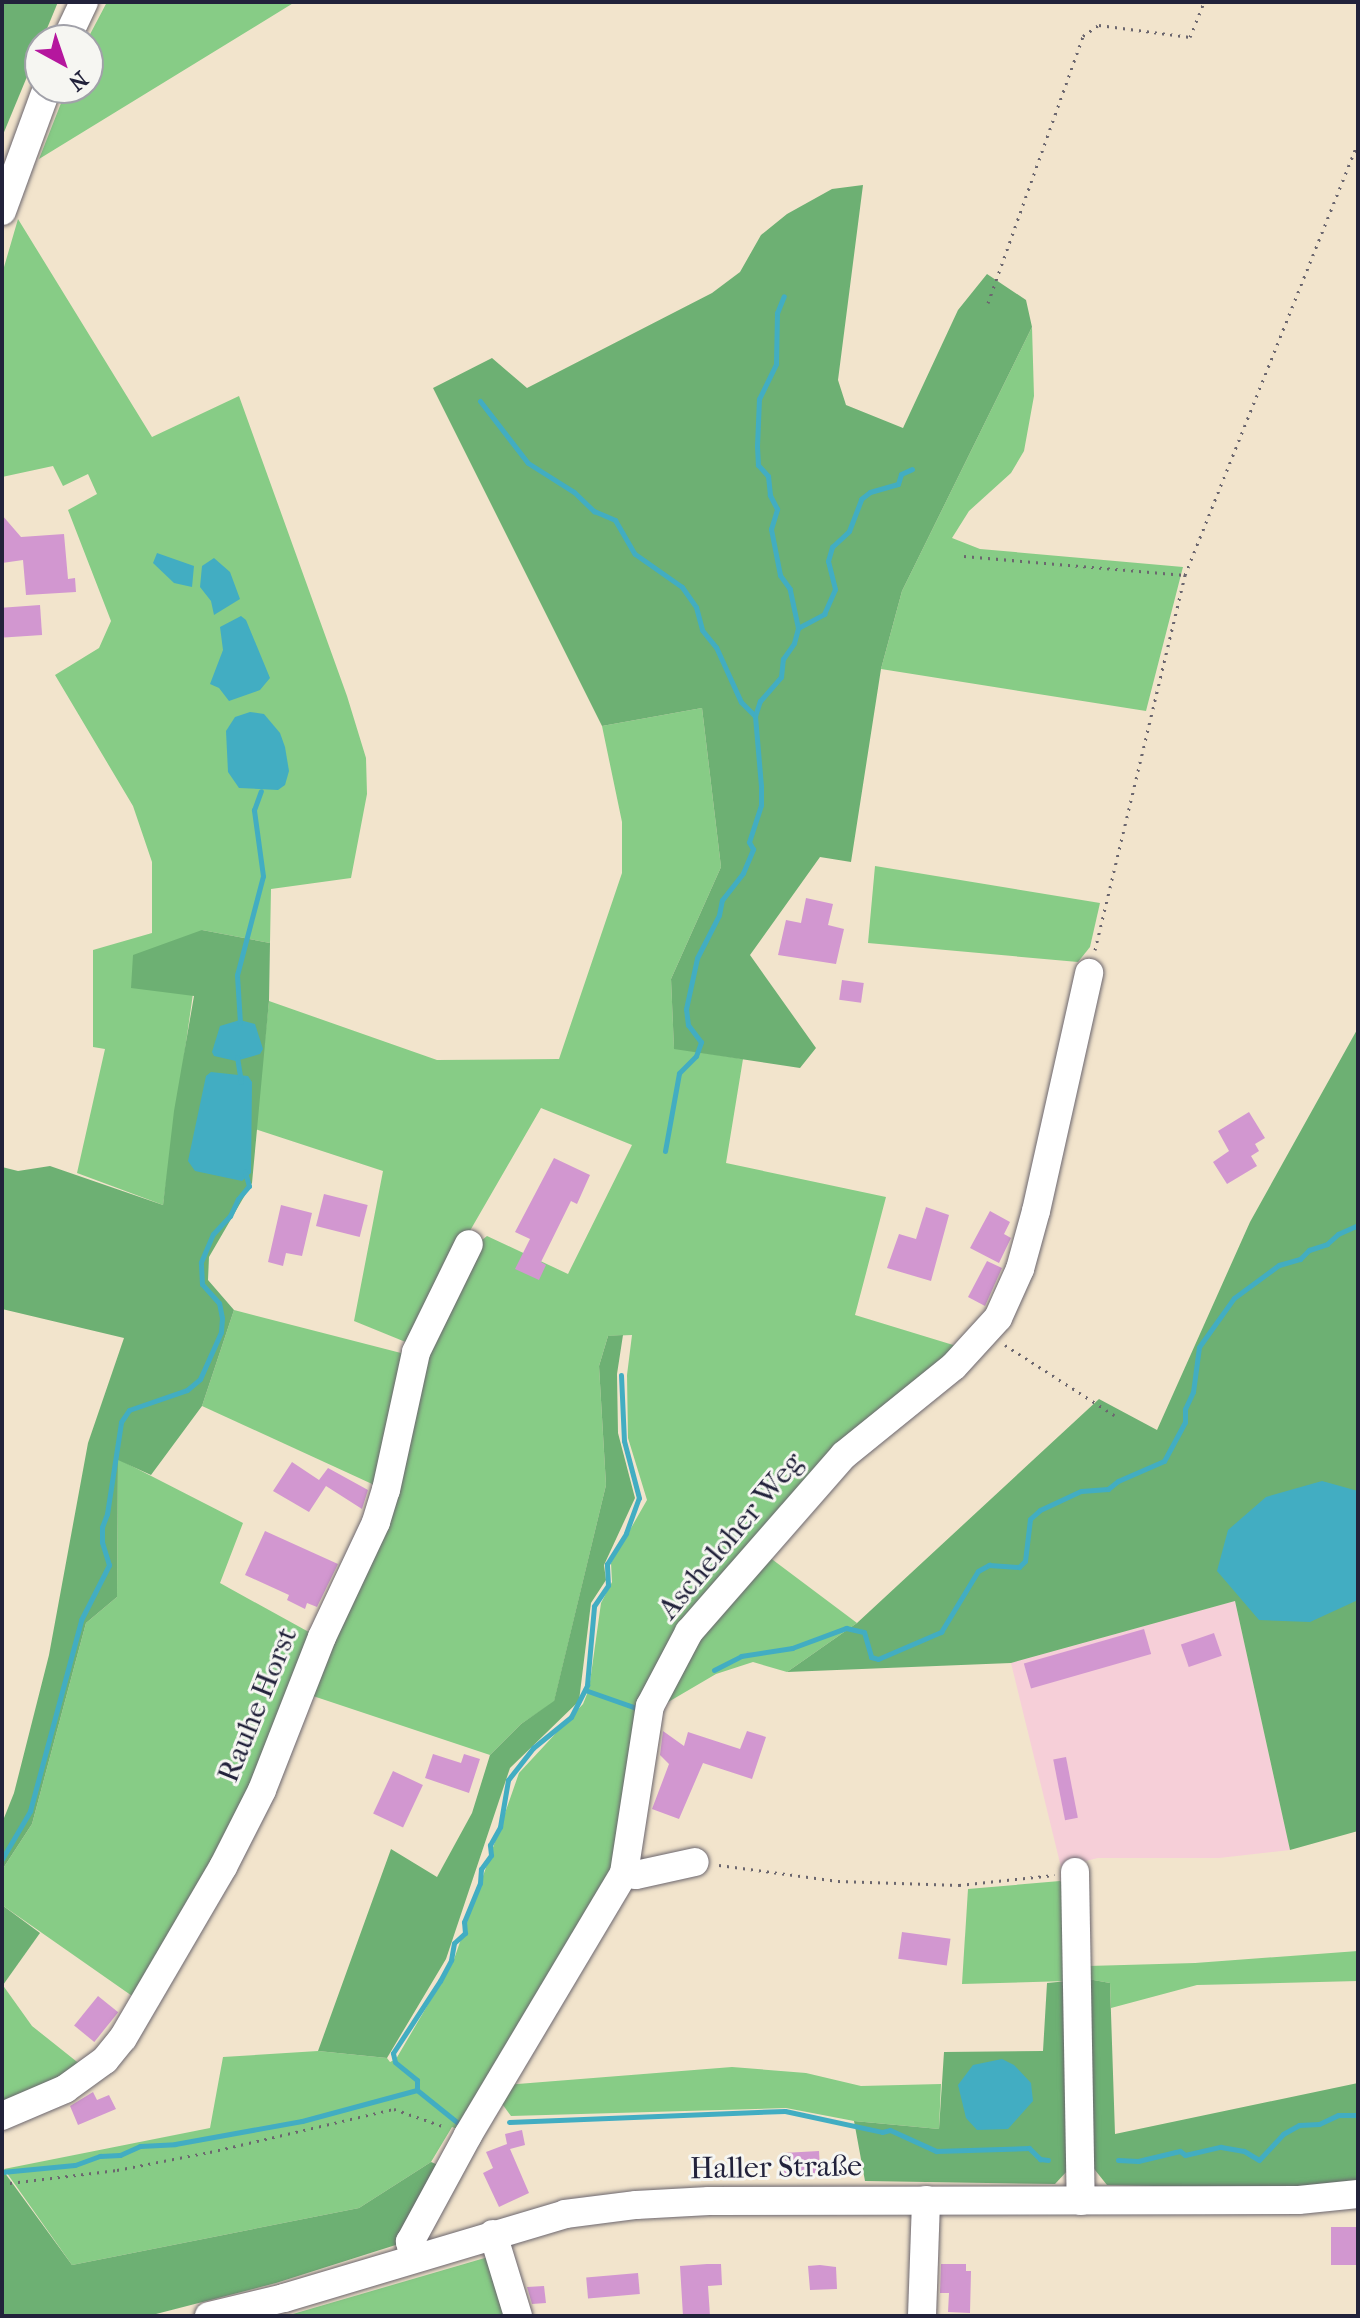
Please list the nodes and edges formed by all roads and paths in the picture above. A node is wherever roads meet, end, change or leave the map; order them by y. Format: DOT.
graph roads {
  1 [pos="84,2"];
  2 [pos="1204,2"];
  3 [pos="74,24"];
  4 [pos="41,104"];
  5 [pos="1358,142"];
  6 [pos="2,211"];
  7 [pos="988,303"];
  8 [pos="964,556"];
  9 [pos="1185,575"];
  10 [pos="1089,973"];
  11 [pos="469,1244"];
  12 [pos="985,1332"];
  13 [pos="1114,1415"];
  14 [pos="695,1862"];
  15 [pos="1075,1872"];
  16 [pos="624,1873"];
  17 [pos="2,2116"];
  18 [pos="468,2135"];
  19 [pos="2,2184"];
  20 [pos="1358,2194"];
  21 [pos="926,2200"];
  22 [pos="1081,2201"];
  23 [pos="493,2234"];
  24 [pos="414,2257"];
  25 [pos="209,2316"];
  26 [pos="518,2316"];
  27 [pos="922,2316"];
  1 -- 3 [label="street"];
  2 -- 7 [label="path"];
  4 -- 6 [label="street"];
  5 -- 9 [label="path"];
  8 -- 9 [label="path"];
  9 -- 10 [label="path"];
  10 -- 12 [label="street, Ascheloher Weg"];
  11 -- 17 [label="street, Rauhe Horst"];
  12 -- 13 [label="path"];
  12 -- 16 [label="street, Ascheloher Weg"];
  14 -- 15 [label="path"];
  14 -- 16 [label="street"];
  15 -- 22 [label="street"];
  16 -- 18 [label="street, Ascheloher Weg"];
  18 -- 19 [label="path"];
  18 -- 24 [label="street, Ascheloher Weg"];
  20 -- 22 [label="street, Haller Straße"];
  21 -- 22 [label="street, Haller Straße"];
  21 -- 23 [label="street, Haller Straße"];
  21 -- 27 [label="street"];
  23 -- 24 [label="street, Haller Straße"];
  23 -- 26 [label="street"];
  24 -- 25 [label="street, Haller Straße"];
}
